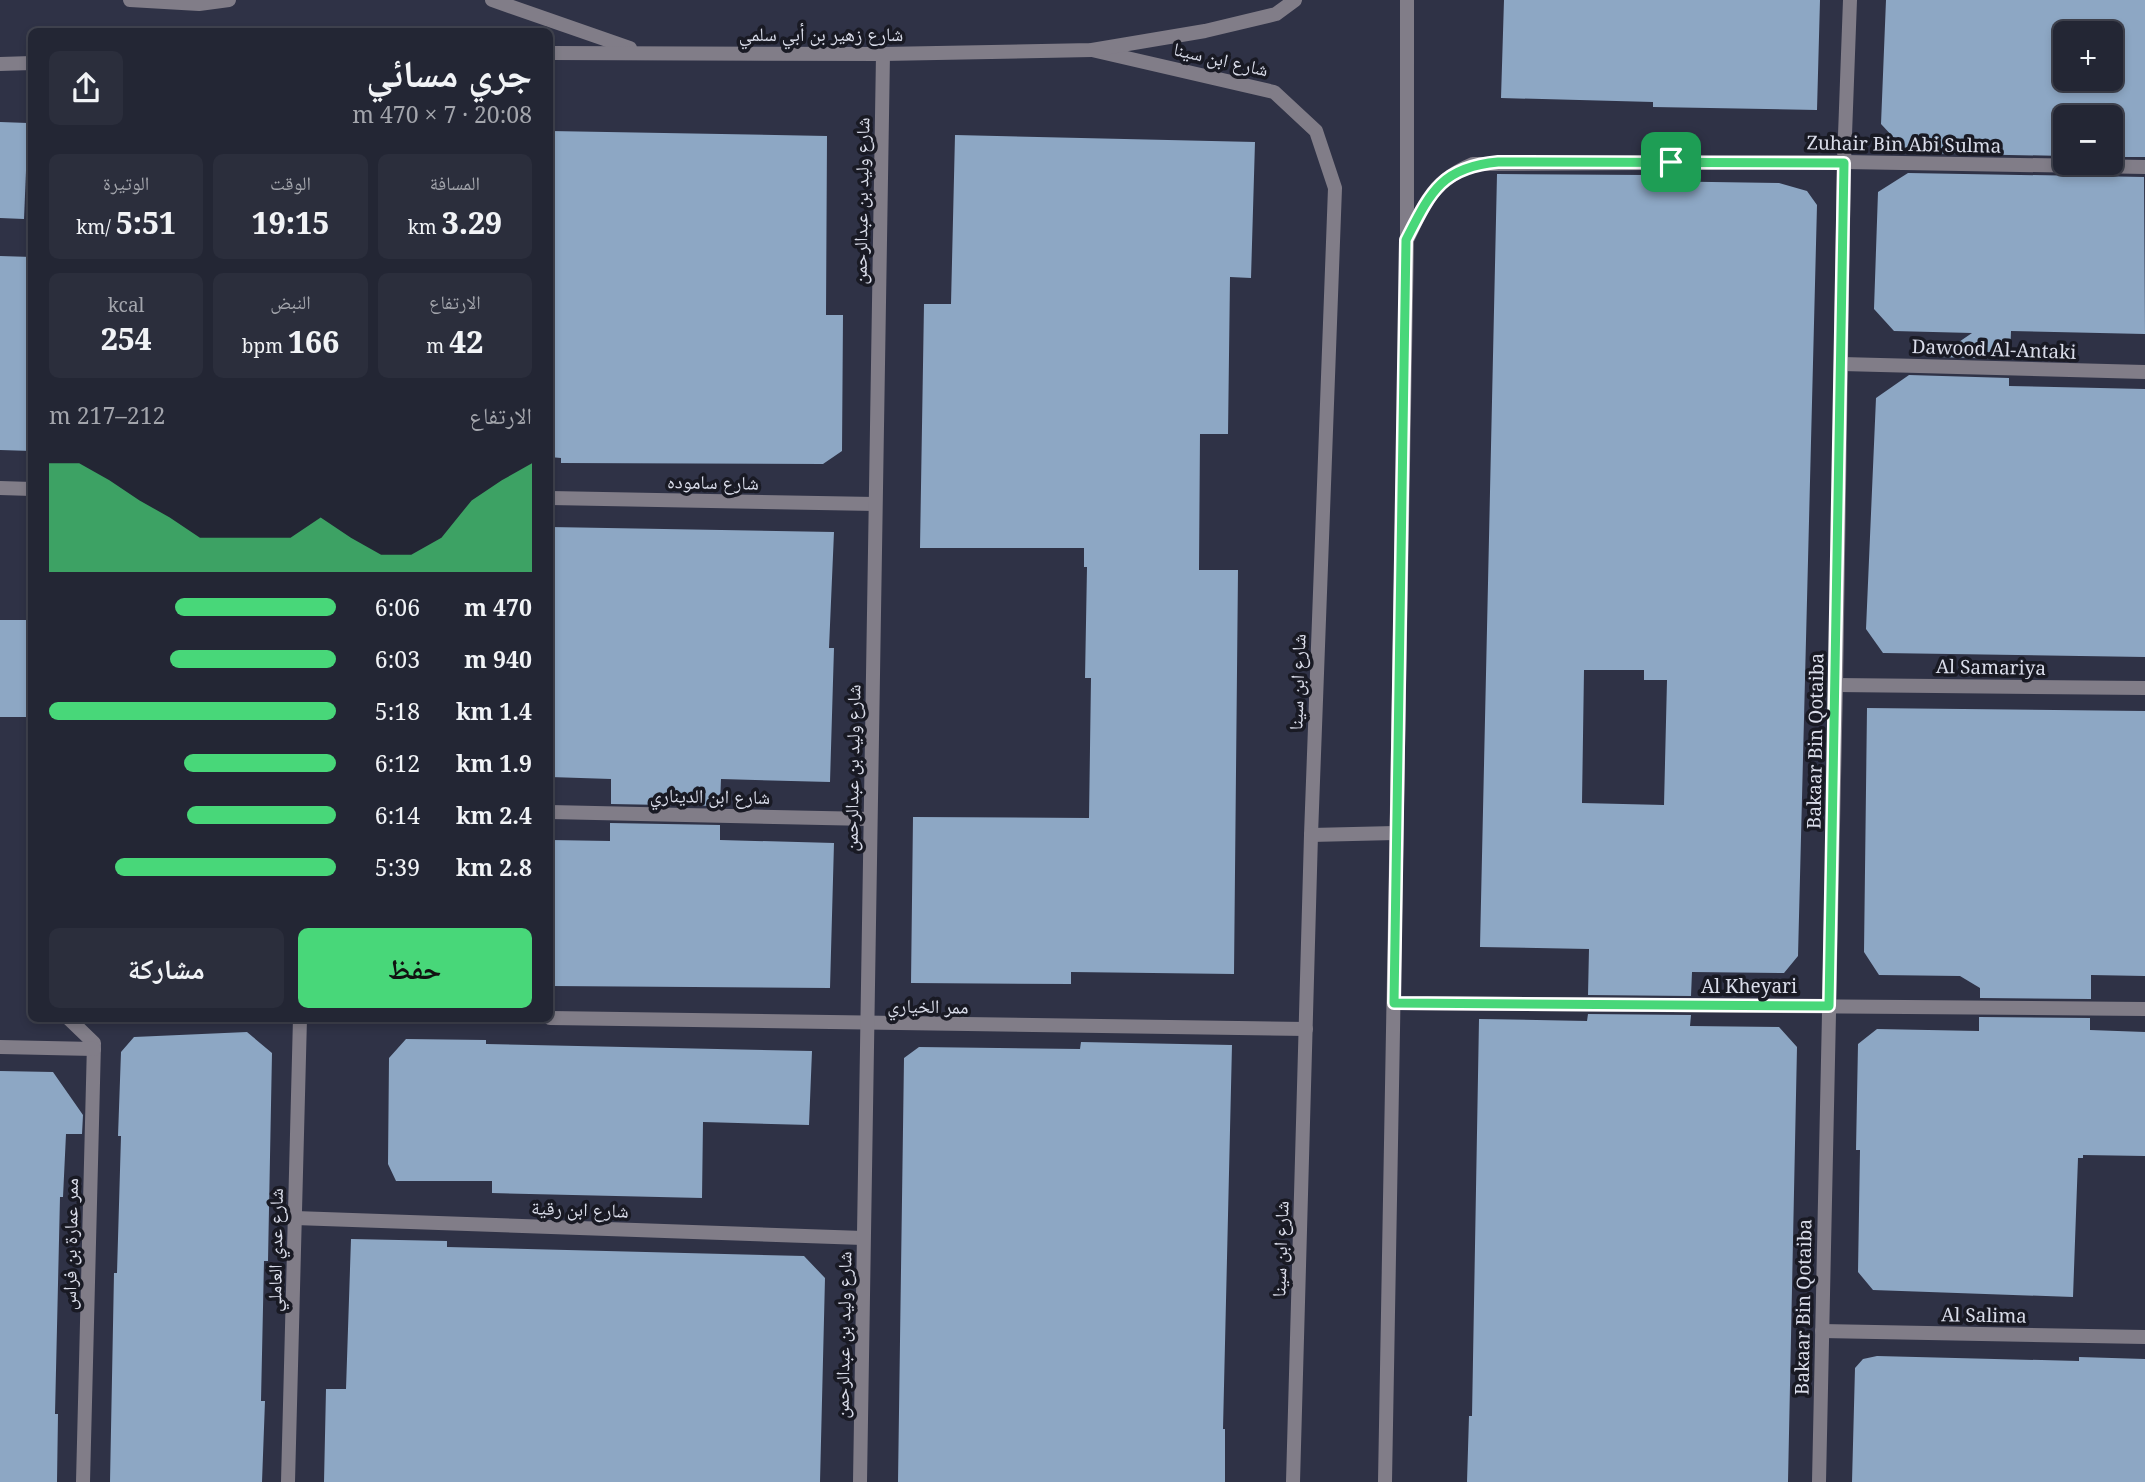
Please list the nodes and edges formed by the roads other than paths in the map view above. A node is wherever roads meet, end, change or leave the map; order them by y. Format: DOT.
graph roads {
  1 [pos="130,0"];
  2 [pos="229,0"];
  3 [pos="492,0"];
  4 [pos="1295,0"];
  5 [pos="1407,0"];
  6 [pos="1850,0"];
  7 [pos="1092,50"];
  8 [pos="640,51"];
  9 [pos="553,53"];
  10 [pos="883,54"];
  11 [pos="28,63"];
  12 [pos="0,64"];
  13 [pos="1844,163"];
  14 [pos="2145,167"];
  15 [pos="1406,240"];
  16 [pos="1842,364"];
  17 [pos="2145,372"];
  18 [pos="0,488"];
  19 [pos="28,489"];
  20 [pos="553,498"];
  21 [pos="875,504"];
  22 [pos="1836,685"];
  23 [pos="2145,688"];
  24 [pos="553,812"];
  25 [pos="870,819"];
  26 [pos="1395,833"];
  27 [pos="1311,835"];
  28 [pos="1394,1003"];
  29 [pos="1829,1006"];
  30 [pos="2145,1009"];
  31 [pos="553,1018"];
  32 [pos="72,1022"];
  33 [pos="300,1022"];
  34 [pos="867,1024"];
  35 [pos="1306,1029"];
  36 [pos="0,1047"];
  37 [pos="94,1049"];
  38 [pos="295,1219"];
  39 [pos="863,1238"];
  40 [pos="1822,1331"];
  41 [pos="2145,1337"];
  42 [pos="83,1482"];
  43 [pos="289,1482"];
  44 [pos="859,1482"];
  45 [pos="1293,1482"];
  46 [pos="1385,1482"];
  47 [pos="1819,1482"];
  1 -- 2 [label="street"];
  3 -- 8 [label="street"];
  4 -- 7 [label="street"];
  5 -- 15 [label="street"];
  6 -- 13 [label="street, Bakaar Bin Qotaiba"];
  7 -- 10 [label="street, شارع زهير بن أبي سلمي"];
  7 -- 27 [label="street, شارع ابن سينا"];
  8 -- 9 [label="street, شارع زهير بن أبي سلمي"];
  8 -- 10 [label="street, شارع زهير بن أبي سلمي"];
  10 -- 21 [label="street, شارع وليد بن عبدالرحمن"];
  11 -- 12 [label="street"];
  13 -- 14 [label="street, Zuhair Bin Abi Sulma"];
  13 -- 15 [label="street, Zuhair Bin Abi Sulma"];
  13 -- 16 [label="street, Bakaar Bin Qotaiba"];
  15 -- 26 [label="street"];
  16 -- 17 [label="street, Dawood Al-Antaki"];
  16 -- 22 [label="street, Bakaar Bin Qotaiba"];
  18 -- 19 [label="street"];
  20 -- 21 [label="street, شارع ساموده"];
  21 -- 25 [label="street, شارع وليد بن عبدالرحمن"];
  22 -- 23 [label="street, Al Samariya"];
  22 -- 29 [label="street, Bakaar Bin Qotaiba"];
  24 -- 25 [label="street, شارع ابن الديناري"];
  25 -- 34 [label="street, شارع وليد بن عبدالرحمن"];
  26 -- 27 [label="street"];
  26 -- 28 [label="street"];
  27 -- 35 [label="street, شارع ابن سينا"];
  28 -- 29 [label="street, Al Kheyari"];
  28 -- 46 [label="street"];
  29 -- 30 [label="street, Al Kheyari"];
  29 -- 40 [label="street, Bakaar Bin Qotaiba"];
  31 -- 34 [label="street, ممر الخياري"];
  32 -- 37 [label="street"];
  33 -- 38 [label="street, شارع عدي العاملي"];
  34 -- 35 [label="street, ممر الخياري"];
  34 -- 39 [label="street, شارع وليد بن عبدالرحمن"];
  35 -- 45 [label="street, شارع ابن سينا"];
  36 -- 37 [label="street"];
  37 -- 42 [label="street, ممر عمارة بن فراس"];
  38 -- 39 [label="street, شارع ابن رقية"];
  38 -- 43 [label="street, شارع عدي العاملي"];
  39 -- 44 [label="street, شارع وليد بن عبدالرحمن"];
  40 -- 41 [label="street, Al Salima"];
  40 -- 47 [label="street, Bakaar Bin Qotaiba"];
}
